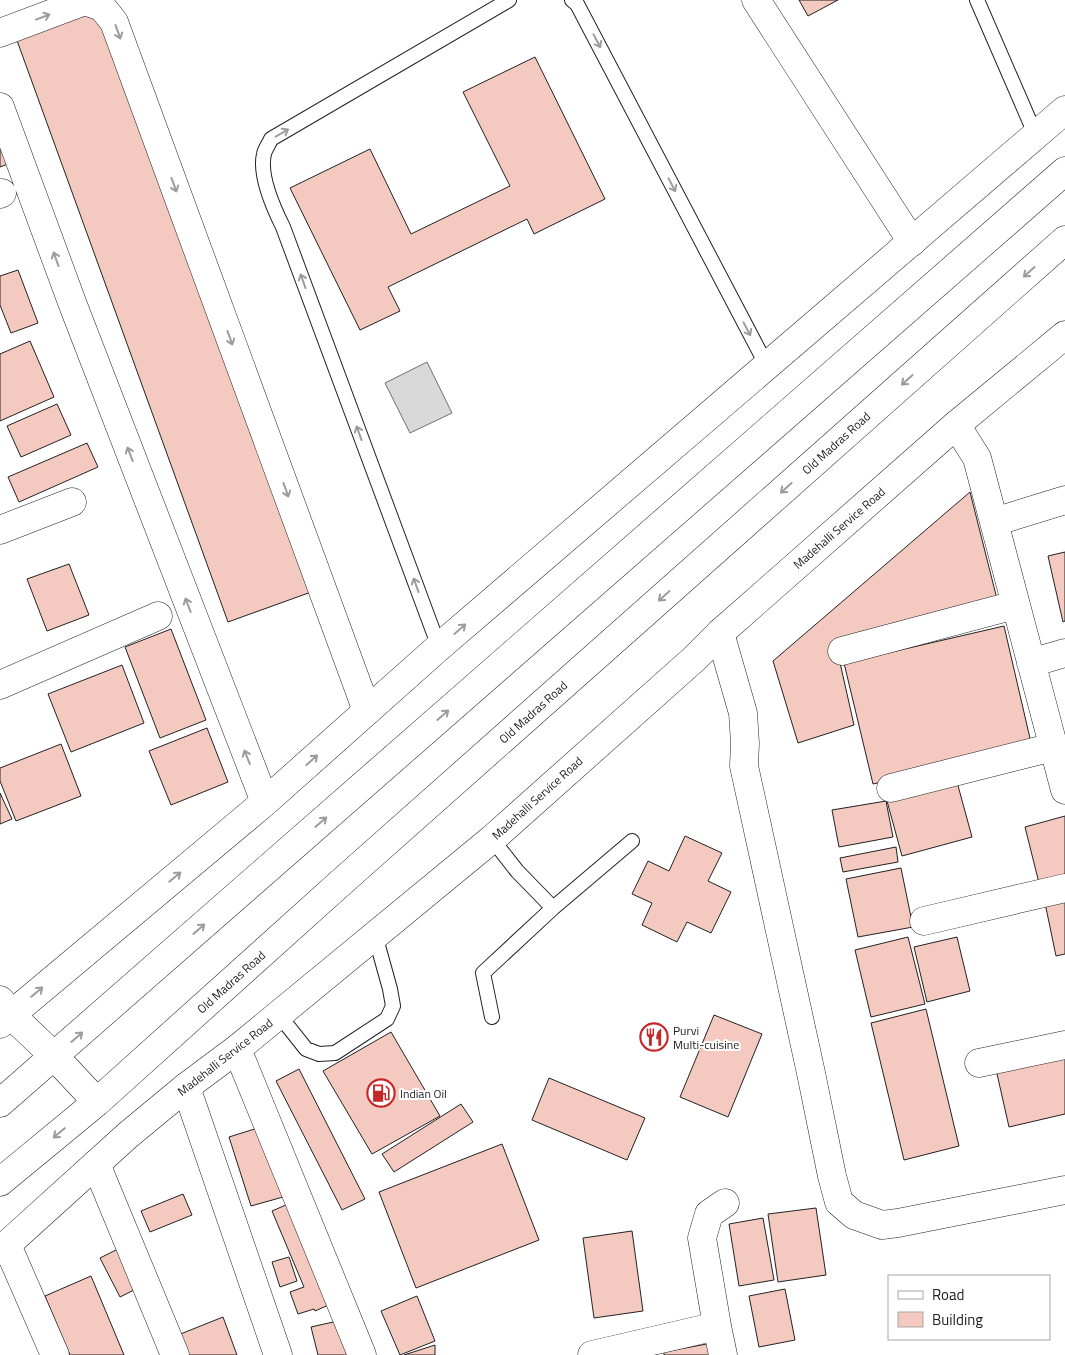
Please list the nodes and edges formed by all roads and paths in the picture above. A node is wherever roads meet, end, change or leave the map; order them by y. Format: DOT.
graph roads {
  1 [pos="509,0"];
  2 [pos="572,0"];
  3 [pos="756,0"];
  4 [pos="977,0"];
  5 [pos="0,33"];
  6 [pos="0,107"];
  7 [pos="1065,110"];
  8 [pos="1036,136"];
  9 [pos="1065,171"];
  10 [pos="1065,240"];
  11 [pos="912,242"];
  12 [pos="1065,335"];
  13 [pos="767,366"];
  14 [pos="956,425"];
  15 [pos="1065,500"];
  16 [pos="72,502"];
  17 [pos="994,522"];
  18 [pos="0,530"];
  19 [pos="1016,605"];
  20 [pos="158,616"];
  21 [pos="720,633"];
  22 [pos="439,647"];
  23 [pos="842,651"];
  24 [pos="1065,653"];
  25 [pos="1031,663"];
  26 [pos="0,685"];
  27 [pos="367,711"];
  28 [pos="1053,746"];
  29 [pos="891,788"];
  30 [pos="1065,790"];
  31 [pos="265,802"];
  32 [pos="492,839"];
  33 [pos="632,841"];
  34 [pos="1065,888"];
  35 [pos="553,908"];
  36 [pos="924,921"];
  37 [pos="375,935"];
  38 [pos="3,1013"];
  39 [pos="279,1015"];
  40 [pos="492,1017"];
  41 [pos="1065,1046"];
  42 [pos="236,1050"];
  43 [pos="54,1056"];
  44 [pos="979,1063"];
  45 [pos="186,1087"];
  46 [pos="97,1102"];
  47 [pos="0,1103"];
  48 [pos="96,1164"];
  49 [pos="0,1182"];
  50 [pos="1065,1190"];
  51 [pos="725,1203"];
  52 [pos="3,1248"];
  53 [pos="716,1326"];
  54 [pos="55,1355"];
  55 [pos="175,1355"];
  56 [pos="278,1355"];
  57 [pos="362,1355"];
  58 [pos="592,1355"];
  59 [pos="723,1355"];
  22 -- 1 [label="lane, one-way"];
  2 -- 13 [label="lane, one-way"];
  3 -- 11 [label="main road"];
  4 -- 8 [label="lane"];
  5 -- 27 [label="main road, one-way"];
  31 -- 6 [label="main road, one-way"];
  7 -- 8 [label="main road"];
  8 -- 11 [label="main road"];
  43 -- 9 [label="main road, one-way"];
  10 -- 46 [label="main road, Old Madras Road, one-way"];
  11 -- 13 [label="main road"];
  12 -- 14 [label="main road, Madehalli Service Road"];
  22 -- 13 [label="main road, one-way"];
  14 -- 17 [label="main road"];
  14 -- 21 [label="main road, Madehalli Service Road"];
  15 -- 17 [label="main road"];
  16 -- 18 [label="main road"];
  17 -- 19 [label="main road"];
  19 -- 23 [label="main road"];
  19 -- 25 [label="main road"];
  20 -- 26 [label="main road"];
  21 -- 32 [label="main road, Madehalli Service Road"];
  21 -- 50 [label="main road"];
  22 -- 27 [label="main road"];
  24 -- 25 [label="main road"];
  25 -- 28 [label="main road"];
  31 -- 27 [label="main road, one-way"];
  28 -- 29 [label="main road"];
  28 -- 30 [label="main road"];
  38 -- 31 [label="main road, one-way"];
  32 -- 35 [label="lane"];
  32 -- 37 [label="main road, Madehalli Service Road"];
  33 -- 35 [label="lane"];
  34 -- 36 [label="main road"];
  35 -- 40 [label="lane"];
  37 -- 39 [label="main road, Madehalli Service Road"];
  37 -- 39 [label="lane"];
  38 -- 43 [label="main road"];
  39 -- 42 [label="main road, Madehalli Service Road"];
  41 -- 44 [label="main road"];
  42 -- 45 [label="main road, Madehalli Service Road"];
  42 -- 57 [label="main road"];
  43 -- 46 [label="main road"];
  43 -- 47 [label="main road"];
  45 -- 48 [label="main road, Madehalli Service Road"];
  45 -- 56 [label="main road"];
  46 -- 49 [label="main road, Old Madras Road, one-way"];
  48 -- 52 [label="main road, Madehalli Service Road"];
  48 -- 55 [label="main road"];
  51 -- 53 [label="main road"];
  52 -- 54 [label="main road"];
  53 -- 58 [label="main road"];
  53 -- 59 [label="main road"];
}
